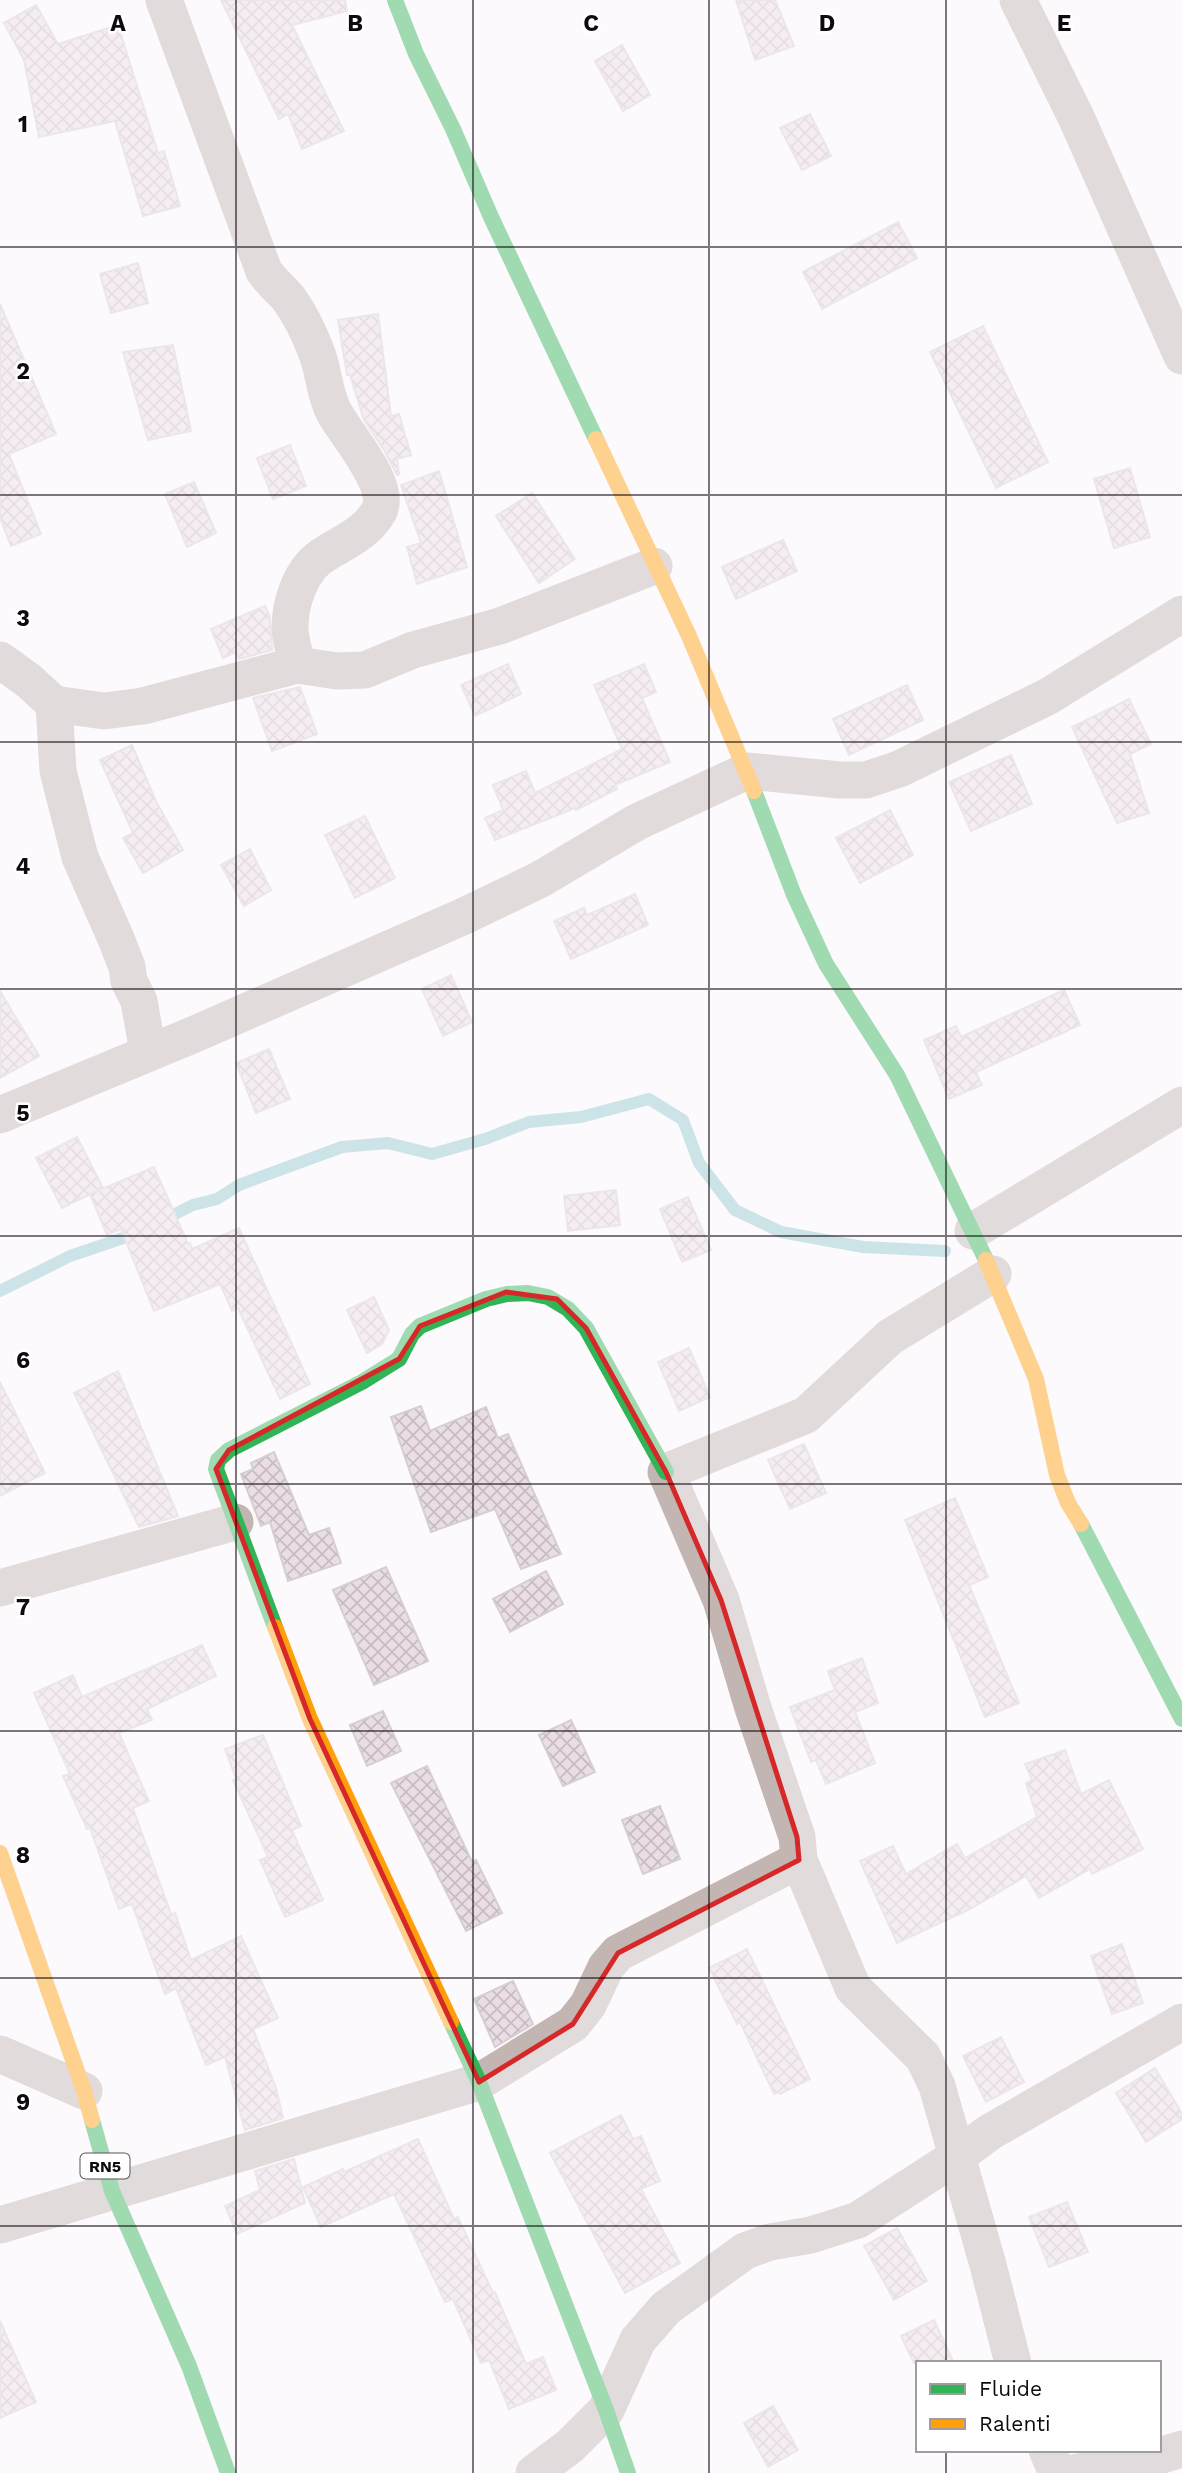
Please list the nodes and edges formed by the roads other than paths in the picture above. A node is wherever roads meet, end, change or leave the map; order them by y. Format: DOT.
graph roads {
  1 [pos="164,0"];
  2 [pos="395,0"];
  3 [pos="1018,0"];
  4 [pos="1182,356"];
  5 [pos="654,566"];
  6 [pos="1182,614"];
  7 [pos="0,660"];
  8 [pos="297,665"];
  9 [pos="54,704"];
  10 [pos="747,771"];
  11 [pos="148,1052"];
  12 [pos="1182,1105"];
  13 [pos="0,1115"];
  14 [pos="973,1231"];
  15 [pos="993,1274"];
  16 [pos="666,1472"];
  17 [pos="235,1522"];
  18 [pos="0,1588"];
  19 [pos="1182,1719"];
  20 [pos="0,1853"];
  21 [pos="799,1860"];
  22 [pos="1182,2022"];
  23 [pos="0,2054"];
  24 [pos="479,2082"];
  25 [pos="85,2091"];
  26 [pos="956,2157"];
  27 [pos="112,2191"];
  28 [pos="0,2225"];
  29 [pos="1012,2361"];
  30 [pos="606,2410"];
  31 [pos="1182,2449"];
  32 [pos="1048,2452"];
  33 [pos="228,2473"];
  34 [pos="534,2473"];
  35 [pos="628,2473"];
  36 [pos="1057,2473"];
  37 [pos="1072,2473"];
  1 -- 8 [label="street"];
  2 -- 5 [label="main road"];
  3 -- 4 [label="street"];
  5 -- 8 [label="street"];
  5 -- 10 [label="main road"];
  6 -- 10 [label="street"];
  7 -- 9 [label="street"];
  8 -- 9 [label="street"];
  9 -- 11 [label="street"];
  10 -- 11 [label="street"];
  10 -- 14 [label="main road"];
  11 -- 13 [label="street"];
  12 -- 14 [label="street"];
  14 -- 15 [label="main road"];
  15 -- 16 [label="street"];
  15 -- 19 [label="main road"];
  16 -- 17 [label="main road"];
  16 -- 21 [label="street"];
  17 -- 18 [label="street"];
  17 -- 24 [label="main road"];
  20 -- 25 [label="main road, RN5"];
  21 -- 24 [label="street"];
  21 -- 26 [label="street"];
  22 -- 26 [label="street"];
  23 -- 25 [label="street"];
  24 -- 27 [label="street"];
  24 -- 30 [label="main road"];
  25 -- 27 [label="main road, RN5"];
  26 -- 29 [label="street"];
  26 -- 30 [label="street"];
  27 -- 28 [label="street"];
  27 -- 33 [label="main road, RN5"];
  30 -- 34 [label="street"];
  30 -- 35 [label="main road"];
  31 -- 37 [label="street"];
  32 -- 36 [label="street"];
}
